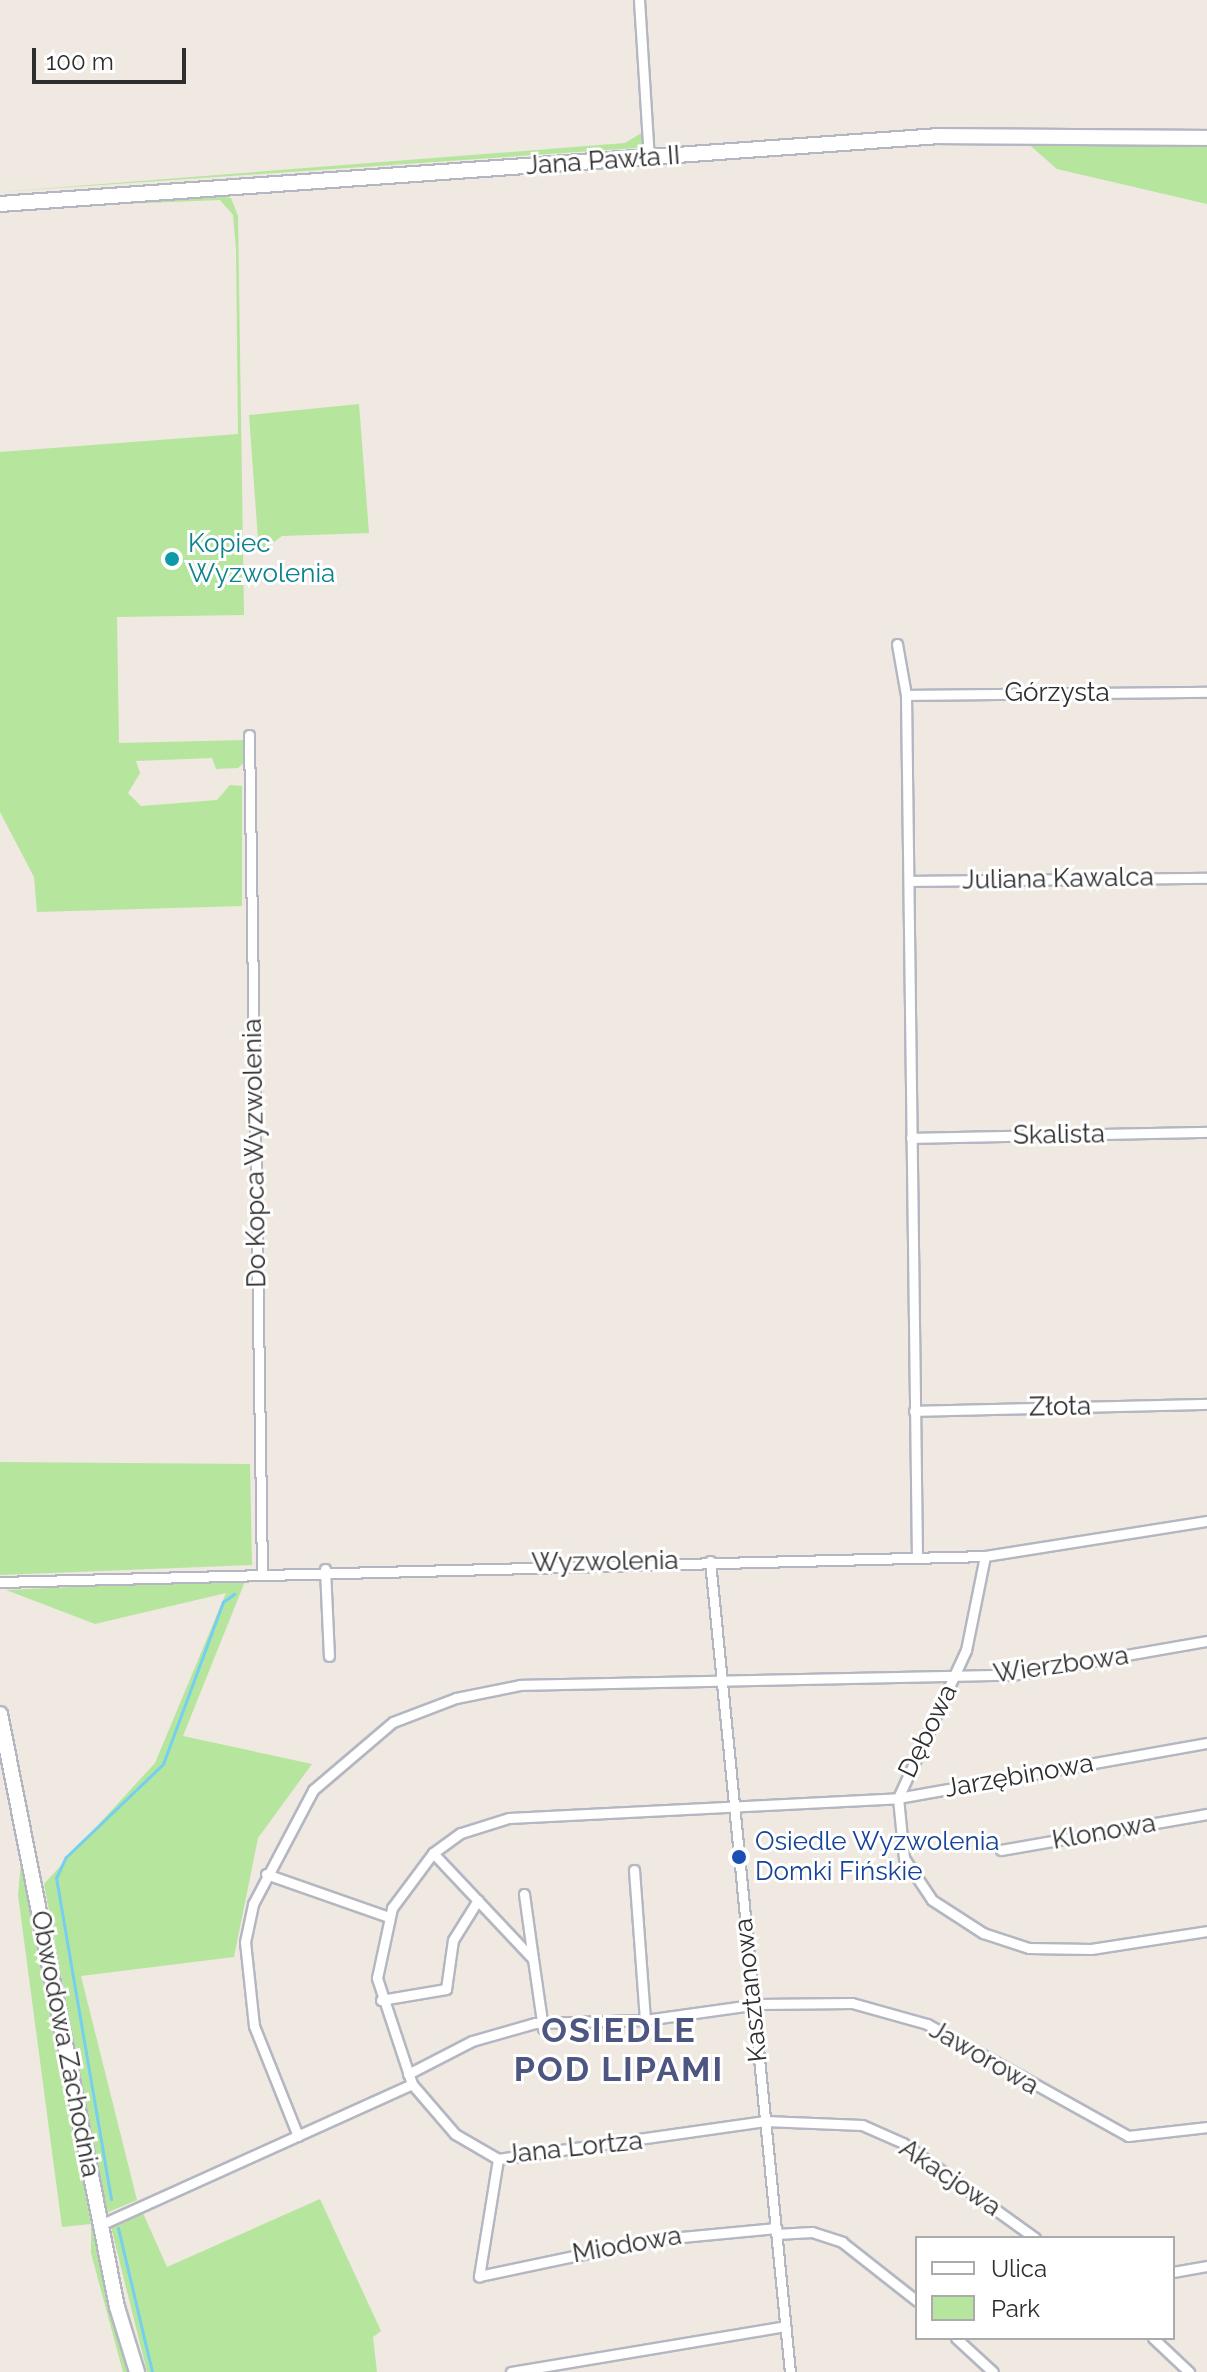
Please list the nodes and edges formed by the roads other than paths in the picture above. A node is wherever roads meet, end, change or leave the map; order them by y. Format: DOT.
graph roads {
  1 [pos="639,0"];
  2 [pos="1207,138"];
  3 [pos="649,158"];
  4 [pos="0,204"];
  5 [pos="897,644"];
  6 [pos="1207,692"];
  7 [pos="906,695"];
  8 [pos="249,735"];
  9 [pos="1207,878"];
  10 [pos="909,881"];
  11 [pos="1207,1132"];
  12 [pos="911,1138"];
  13 [pos="1207,1404"];
  14 [pos="914,1411"];
  15 [pos="1207,1521"];
  16 [pos="985,1556"];
  17 [pos="917,1557"];
  18 [pos="710,1561"];
  19 [pos="325,1569"];
  20 [pos="262,1570"];
  21 [pos="0,1582"];
  22 [pos="1207,1641"];
  23 [pos="329,1656"];
  24 [pos="722,1678"];
  25 [pos="955,1678"];
  26 [pos="0,1714"];
  27 [pos="1207,1743"];
  28 [pos="898,1798"];
  29 [pos="734,1806"];
  30 [pos="1207,1814"];
  31 [pos="1001,1850"];
  32 [pos="433,1853"];
  33 [pos="634,1870"];
  34 [pos="266,1874"];
  35 [pos="524,1894"];
  36 [pos="478,1900"];
  37 [pos="389,1917"];
  38 [pos="1207,1931"];
  39 [pos="533,1959"];
  40 [pos="381,2000"];
  41 [pos="753,2006"];
  42 [pos="645,2020"];
  43 [pos="543,2028"];
  44 [pos="408,2074"];
  45 [pos="412,2084"];
  46 [pos="765,2121"];
  47 [pos="1207,2127"];
  48 [pos="298,2136"];
  49 [pos="498,2159"];
  50 [pos="100,2225"];
  51 [pos="776,2231"];
  52 [pos="1032,2236"];
  53 [pos="1207,2266"];
  54 [pos="1175,2272"];
  55 [pos="915,2299"];
  56 [pos="785,2326"];
  57 [pos="958,2340"];
  58 [pos="1155,2340"];
  59 [pos="137,2372"];
  60 [pos="511,2372"];
  61 [pos="790,2372"];
  62 [pos="993,2372"];
  63 [pos="1189,2372"];
  1 -- 3 [label="street"];
  2 -- 3 [label="street, Jana Pawła II"];
  3 -- 4 [label="street, Jana Pawła II"];
  5 -- 7 [label="street"];
  6 -- 7 [label="street, Górzysta"];
  7 -- 10 [label="street"];
  8 -- 20 [label="street, Do Kopca Wyzwolenia"];
  9 -- 10 [label="street, Juliana Kawalca"];
  10 -- 12 [label="street"];
  11 -- 12 [label="street, Skalista"];
  12 -- 14 [label="street"];
  13 -- 14 [label="street, Złota"];
  14 -- 17 [label="street"];
  15 -- 16 [label="street, Wyzwolenia"];
  16 -- 17 [label="street, Wyzwolenia"];
  16 -- 25 [label="street, Dębowa"];
  17 -- 18 [label="street, Wyzwolenia"];
  18 -- 19 [label="street, Wyzwolenia"];
  18 -- 24 [label="street, Kasztanowa"];
  19 -- 20 [label="street, Wyzwolenia"];
  19 -- 23 [label="street"];
  20 -- 21 [label="street, Wyzwolenia"];
  22 -- 25 [label="street, Wierzbowa"];
  24 -- 25 [label="street, Wierzbowa"];
  24 -- 29 [label="street, Kasztanowa"];
  24 -- 34 [label="street, Wierzbowa"];
  25 -- 28 [label="street, Dębowa"];
  26 -- 50 [label="street, Obwodowa Zachodnia"];
  27 -- 28 [label="street, Jarzębinowa"];
  28 -- 29 [label="street, Jarzębinowa"];
  28 -- 38 [label="street, Dębowa"];
  29 -- 32 [label="street, Jarzębinowa"];
  29 -- 41 [label="street, Kasztanowa"];
  30 -- 31 [label="street, Klonowa"];
  32 -- 36 [label="street"];
  32 -- 37 [label="street, Jana Lortza"];
  33 -- 42 [label="street"];
  34 -- 37 [label="street"];
  34 -- 48 [label="street, Wierzbowa"];
  35 -- 39 [label="street"];
  36 -- 39 [label="street"];
  36 -- 40 [label="street"];
  37 -- 40 [label="street, Jana Lortza"];
  39 -- 43 [label="street"];
  40 -- 44 [label="street, Jana Lortza"];
  41 -- 42 [label="street, Jaworowa"];
  41 -- 46 [label="street, Kasztanowa"];
  41 -- 47 [label="street, Jaworowa"];
  42 -- 43 [label="street, Jaworowa"];
  43 -- 44 [label="street, Jaworowa"];
  44 -- 45 [label="street, Jana Lortza"];
  45 -- 48 [label="street"];
  45 -- 49 [label="street, Jana Lortza"];
  46 -- 49 [label="street, Jana Lortza"];
  46 -- 51 [label="street, Kasztanowa"];
  46 -- 52 [label="street, Akacjowa"];
  48 -- 50 [label="street"];
  49 -- 51 [label="street, Miodowa"];
  50 -- 59 [label="street, Obwodowa Zachodnia"];
  51 -- 55 [label="street, Miodowa"];
  51 -- 56 [label="street, Kasztanowa"];
  53 -- 54 [label="street"];
  56 -- 60 [label="street"];
  56 -- 61 [label="street, Kasztanowa"];
  57 -- 62 [label="street"];
  58 -- 63 [label="street"];
}
